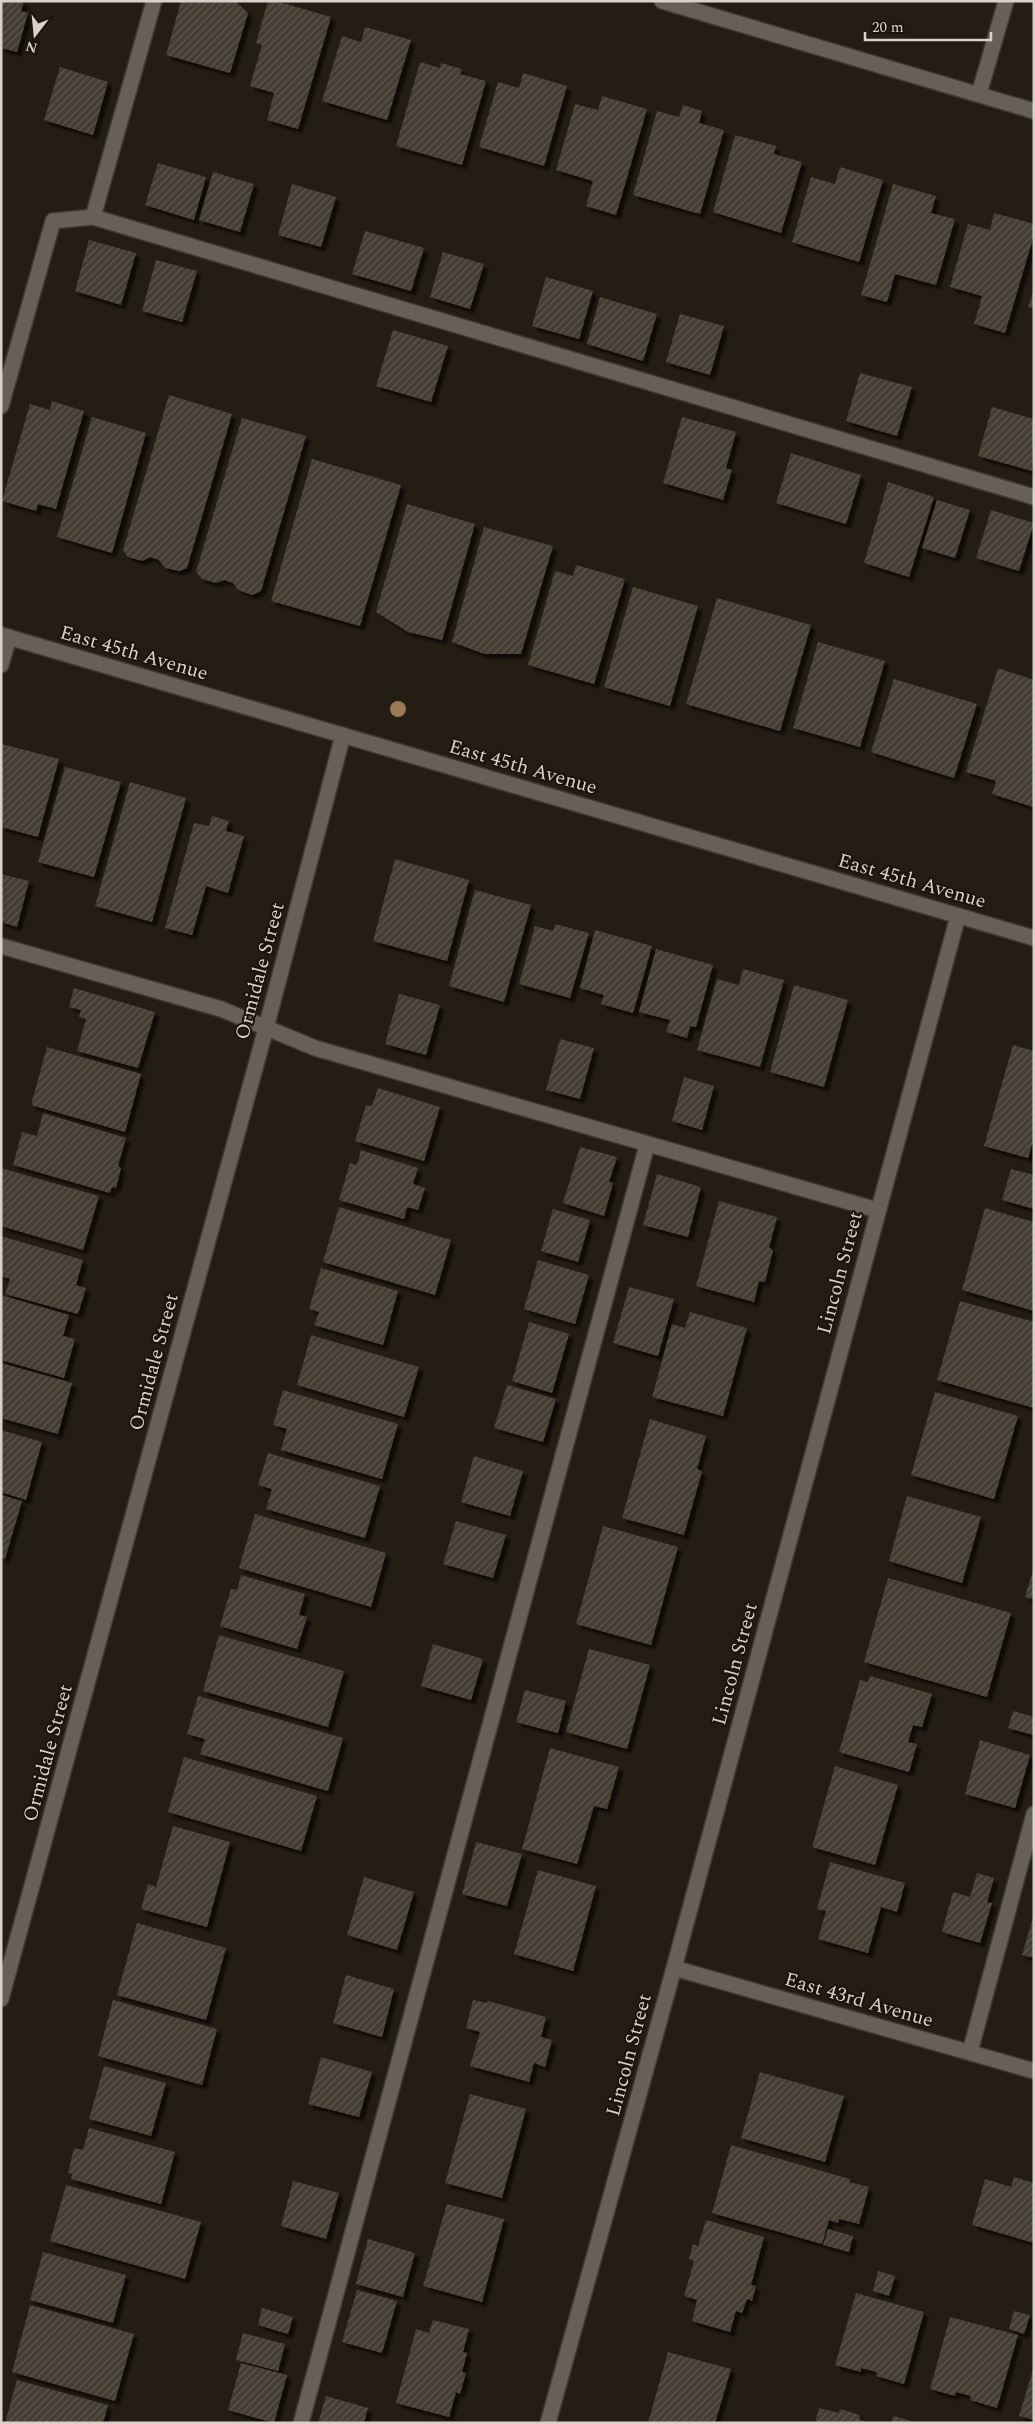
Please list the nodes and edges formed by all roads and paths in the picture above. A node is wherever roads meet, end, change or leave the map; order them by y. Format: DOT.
graph roads {
  1 [pos="154,1"];
  2 [pos="662,1"];
  3 [pos="1006,1"];
  4 [pos="702,7"];
  5 [pos="978,94"];
  6 [pos="1034,111"];
  7 [pos="94,217"];
  8 [pos="1,406"];
  9 [pos="1034,496"];
  10 [pos="5,636"];
  11 [pos="1,665"];
  12 [pos="343,735"];
  13 [pos="958,916"];
  14 [pos="1034,938"];
  15 [pos="1,946"];
  16 [pos="266,1028"];
  17 [pos="647,1145"];
  18 [pos="877,1210"];
  19 [pos="1034,1814"];
  20 [pos="674,1968"];
  21 [pos="1,1999"];
  22 [pos="970,2052"];
  23 [pos="1034,2071"];
  24 [pos="301,2423"];
  25 [pos="548,2423"];
  1 -- 7 [label="street"];
  2 -- 4 [label="street"];
  3 -- 5 [label="street"];
  4 -- 5 [label="street"];
  5 -- 6 [label="street"];
  7 -- 8 [label="street"];
  7 -- 9 [label="street"];
  10 -- 11 [label="street"];
  10 -- 12 [label="street, East 45th Avenue"];
  12 -- 13 [label="street, East 45th Avenue"];
  12 -- 16 [label="street, Ormidale Street"];
  13 -- 14 [label="street, East 45th Avenue"];
  13 -- 18 [label="street, Lincoln Street"];
  15 -- 16 [label="street"];
  16 -- 17 [label="street"];
  16 -- 21 [label="street, Ormidale Street"];
  17 -- 18 [label="street"];
  17 -- 24 [label="street"];
  18 -- 20 [label="street, Lincoln Street"];
  19 -- 22 [label="street"];
  20 -- 22 [label="street, East 43rd Avenue"];
  20 -- 25 [label="street, Lincoln Street"];
  22 -- 23 [label="street, East 43rd Avenue"];
}
